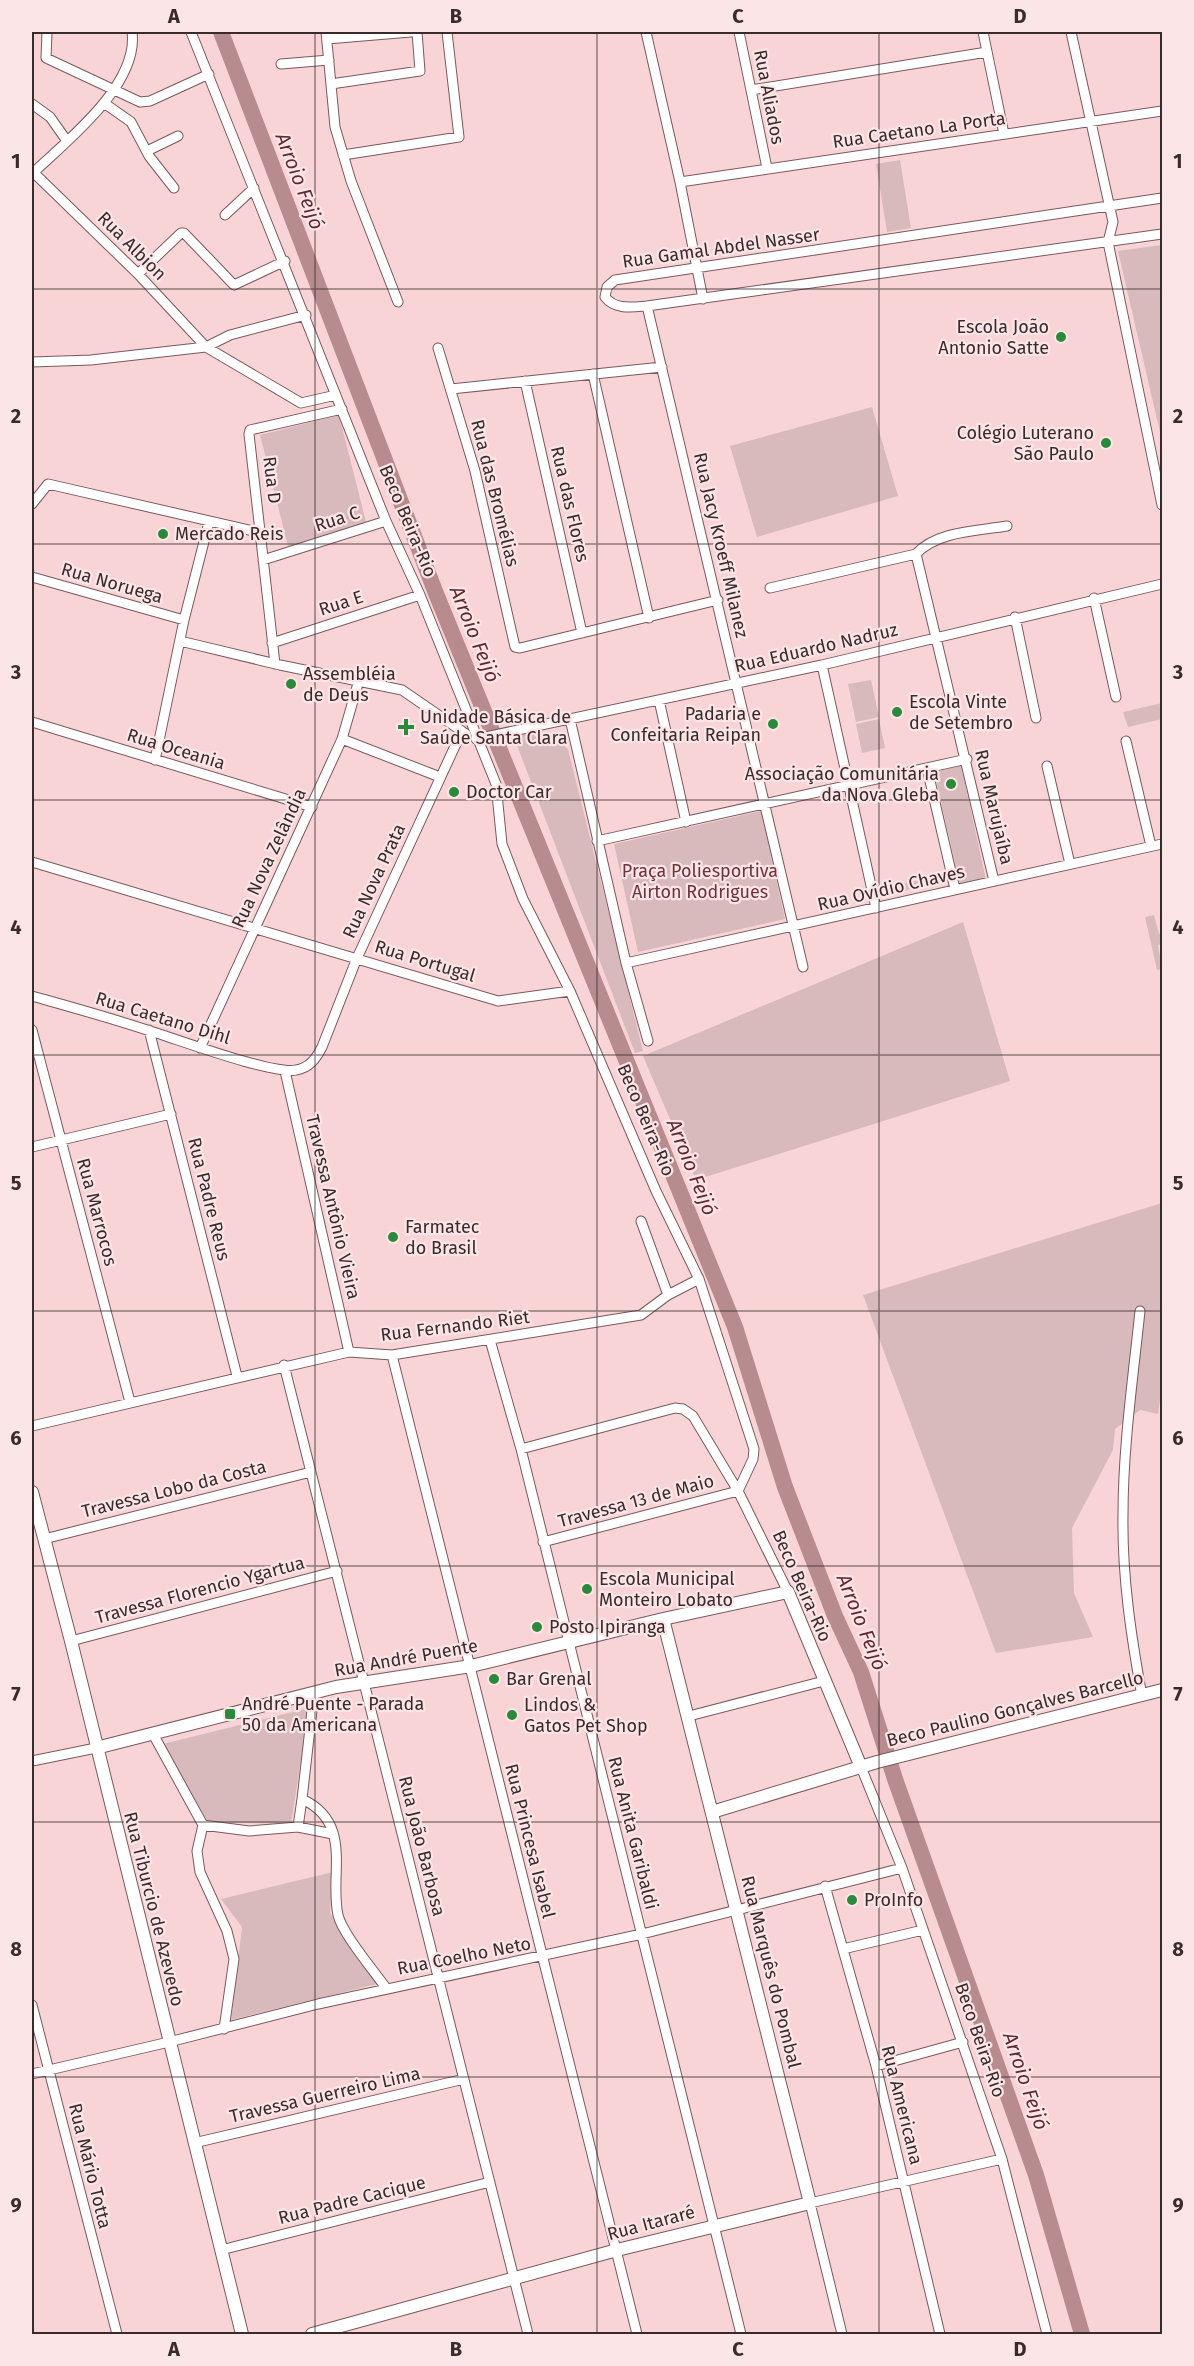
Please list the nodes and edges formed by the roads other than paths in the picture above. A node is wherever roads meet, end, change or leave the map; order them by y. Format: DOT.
graph roads {
  1 [pos="46,32"];
  2 [pos="132,32"];
  3 [pos="191,32"];
  4 [pos="411,32"];
  5 [pos="417,32"];
  6 [pos="447,32"];
  7 [pos="646,32"];
  8 [pos="739,32"];
  9 [pos="983,32"];
  10 [pos="1071,32"];
  11 [pos="326,35"];
  12 [pos="987,52"];
  13 [pos="329,60"];
  14 [pos="281,64"];
  15 [pos="209,74"];
  16 [pos="331,84"];
  17 [pos="114,90"];
  18 [pos="751,90"];
  19 [pos="104,103"];
  20 [pos="32,104"];
  21 [pos="1162,111"];
  22 [pos="1090,120"];
  23 [pos="1004,134"];
  24 [pos="178,136"];
  25 [pos="67,141"];
  26 [pos="147,151"];
  27 [pos="343,155"];
  28 [pos="767,168"];
  29 [pos="33,172"];
  30 [pos="680,182"];
  31 [pos="174,188"];
  32 [pos="254,188"];
  33 [pos="1162,198"];
  34 [pos="1109,205"];
  35 [pos="225,215"];
  36 [pos="1162,234"];
  37 [pos="1108,242"];
  38 [pos="285,261"];
  39 [pos="696,266"];
  40 [pos="138,274"];
  41 [pos="702,299"];
  42 [pos="398,302"];
  43 [pos="647,306"];
  44 [pos="306,315"];
  45 [pos="206,347"];
  46 [pos="438,348"];
  47 [pos="33,361"];
  48 [pos="662,367"];
  49 [pos="592,374"];
  50 [pos="525,381"];
  51 [pos="451,389"];
  52 [pos="336,395"];
  53 [pos="342,409"];
  54 [pos="32,504"];
  55 [pos="1162,505"];
  56 [pos="386,521"];
  57 [pos="209,522"];
  58 [pos="1007,526"];
  59 [pos="262,533"];
  60 [pos="916,554"];
  61 [pos="263,560"];
  62 [pos="32,578"];
  63 [pos="1162,584"];
  64 [pos="770,588"];
  65 [pos="420,596"];
  66 [pos="1094,598"];
  67 [pos="718,600"];
  68 [pos="1015,617"];
  69 [pos="649,618"];
  70 [pos="184,620"];
  71 [pos="582,633"];
  72 [pos="936,636"];
  73 [pos="180,641"];
  74 [pos="272,643"];
  75 [pos="275,664"];
  76 [pos="822,664"];
  77 [pos="359,680"];
  78 [pos="737,683"];
  79 [pos="1116,697"];
  80 [pos="659,700"];
  81 [pos="1036,718"];
  82 [pos="570,719"];
  83 [pos="32,722"];
  84 [pos="462,731"];
  85 [pos="479,739"];
  86 [pos="342,740"];
  87 [pos="1126,741"];
  88 [pos="967,759"];
  89 [pos="155,760"];
  90 [pos="1047,766"];
  91 [pos="927,768"];
  92 [pos="440,777"];
  93 [pos="850,785"];
  94 [pos="766,803"];
  95 [pos="312,807"];
  96 [pos="686,822"];
  97 [pos="597,841"];
  98 [pos="1162,844"];
  99 [pos="1151,846"];
  100 [pos="32,862"];
  101 [pos="1070,864"];
  102 [pos="994,881"];
  103 [pos="955,889"];
  104 [pos="876,908"];
  105 [pos="254,927"];
  106 [pos="794,927"];
  107 [pos="357,958"];
  108 [pos="626,963"];
  109 [pos="803,967"];
  110 [pos="570,991"];
  111 [pos="32,996"];
  112 [pos="32,1030"];
  113 [pos="150,1030"];
  114 [pos="648,1041"];
  115 [pos="200,1048"];
  116 [pos="285,1071"];
  117 [pos="171,1114"];
  118 [pos="61,1140"];
  119 [pos="32,1147"];
  120 [pos="641,1221"];
  121 [pos="699,1279"];
  122 [pos="668,1295"];
  123 [pos="1140,1311"];
  124 [pos="490,1340"];
  125 [pos="349,1352"];
  126 [pos="392,1355"];
  127 [pos="284,1365"];
  128 [pos="237,1376"];
  129 [pos="129,1402"];
  130 [pos="32,1426"];
  131 [pos="521,1449"];
  132 [pos="311,1472"];
  133 [pos="738,1491"];
  134 [pos="32,1492"];
  135 [pos="44,1539"];
  136 [pos="543,1542"];
  137 [pos="337,1571"];
  138 [pos="788,1592"];
  139 [pos="663,1619"];
  140 [pos="71,1641"];
  141 [pos="567,1644"];
  142 [pos="471,1666"];
  143 [pos="824,1681"];
  144 [pos="363,1682"];
  145 [pos="1162,1690"];
  146 [pos="314,1693"];
  147 [pos="1142,1696"];
  148 [pos="689,1716"];
  149 [pos="153,1734"];
  150 [pos="96,1748"];
  151 [pos="32,1761"];
  152 [pos="861,1767"];
  153 [pos="302,1799"];
  154 [pos="712,1812"];
  155 [pos="203,1825"];
  156 [pos="298,1827"];
  157 [pos="333,1834"];
  158 [pos="902,1868"];
  159 [pos="825,1886"];
  160 [pos="736,1910"];
  161 [pos="923,1930"];
  162 [pos="642,1934"];
  163 [pos="843,1949"];
  164 [pos="541,1957"];
  165 [pos="438,1977"];
  166 [pos="386,1988"];
  167 [pos="32,2005"];
  168 [pos="224,2029"];
  169 [pos="168,2042"];
  170 [pos="963,2042"];
  171 [pos="876,2066"];
  172 [pos="48,2069"];
  173 [pos="32,2073"];
  174 [pos="464,2079"];
  175 [pos="194,2143"];
  176 [pos="1002,2159"];
  177 [pos="903,2180"];
  178 [pos="490,2182"];
  179 [pos="810,2203"];
  180 [pos="714,2225"];
  181 [pos="221,2250"];
  182 [pos="617,2250"];
  183 [pos="513,2281"];
  184 [pos="117,2334"];
  185 [pos="242,2334"];
  186 [pos="312,2334"];
  187 [pos="528,2334"];
  188 [pos="637,2334"];
  189 [pos="741,2334"];
  190 [pos="842,2334"];
  191 [pos="940,2334"];
  192 [pos="1047,2334"];
  1 -- 17 [label="street"];
  2 -- 17 [label="street"];
  3 -- 15 [label="street, Beco Beira-Rio"];
  4 -- 11 [label="street"];
  5 -- 16 [label="street"];
  6 -- 27 [label="street"];
  7 -- 30 [label="street"];
  8 -- 18 [label="street, Rua Aliados"];
  9 -- 12 [label="street"];
  10 -- 22 [label="street"];
  11 -- 13 [label="street"];
  12 -- 18 [label="street"];
  12 -- 23 [label="street"];
  13 -- 14 [label="street"];
  13 -- 16 [label="street"];
  15 -- 17 [label="street"];
  15 -- 32 [label="street, Beco Beira-Rio"];
  16 -- 27 [label="street"];
  17 -- 19 [label="street"];
  18 -- 28 [label="street, Rua Aliados"];
  19 -- 25 [label="street"];
  19 -- 26 [label="street"];
  20 -- 25 [label="street"];
  21 -- 22 [label="street, Rua Caetano La Porta"];
  22 -- 23 [label="street, Rua Caetano La Porta"];
  22 -- 34 [label="street"];
  23 -- 28 [label="street, Rua Caetano La Porta"];
  24 -- 26 [label="street"];
  25 -- 29 [label="street"];
  26 -- 31 [label="street"];
  27 -- 42 [label="street"];
  28 -- 30 [label="street, Rua Caetano La Porta"];
  29 -- 40 [label="street, Rua Albion"];
  30 -- 39 [label="street"];
  32 -- 35 [label="street"];
  32 -- 38 [label="street, Beco Beira-Rio"];
  33 -- 34 [label="street, Rua Gamal Abdel Nasser"];
  34 -- 37 [label="street"];
  34 -- 39 [label="street, Rua Gamal Abdel Nasser"];
  36 -- 37 [label="street, Rua Gamal Abdel Nasser"];
  37 -- 41 [label="street, Rua Gamal Abdel Nasser"];
  37 -- 55 [label="street"];
  38 -- 40 [label="street"];
  38 -- 44 [label="street, Beco Beira-Rio"];
  39 -- 41 [label="street"];
  39 -- 43 [label="street, Rua Gamal Abdel Nasser"];
  40 -- 45 [label="street, Rua Albion"];
  41 -- 43 [label="street, Rua Gamal Abdel Nasser"];
  43 -- 48 [label="street, Rua Jacy Kroeff Milanez"];
  44 -- 45 [label="street"];
  44 -- 52 [label="street, Beco Beira-Rio"];
  45 -- 47 [label="street"];
  45 -- 52 [label="street, Rua Albion"];
  46 -- 51 [label="street, Rua das Bromélias"];
  48 -- 49 [label="street"];
  48 -- 67 [label="street, Rua Jacy Kroeff Milanez"];
  49 -- 50 [label="street"];
  49 -- 69 [label="street"];
  50 -- 51 [label="street"];
  50 -- 71 [label="street, Rua das Flores"];
  51 -- 71 [label="street, Rua das Bromélias"];
  52 -- 53 [label="street, Beco Beira-Rio"];
  53 -- 56 [label="street, Beco Beira-Rio"];
  53 -- 59 [label="street, Rua D"];
  54 -- 57 [label="street"];
  56 -- 61 [label="street, Rua C"];
  56 -- 65 [label="street, Beco Beira-Rio"];
  57 -- 59 [label="street"];
  57 -- 70 [label="street"];
  58 -- 60 [label="street"];
  59 -- 61 [label="street, Rua D"];
  60 -- 64 [label="street"];
  60 -- 72 [label="street, Rua Marujaíba"];
  61 -- 74 [label="street, Rua D"];
  62 -- 70 [label="street, Rua Noruega"];
  63 -- 66 [label="street, Rua Eduardo Nadruz"];
  65 -- 74 [label="street, Rua E"];
  65 -- 85 [label="street, Beco Beira-Rio"];
  66 -- 68 [label="street, Rua Eduardo Nadruz"];
  66 -- 79 [label="street"];
  67 -- 69 [label="street"];
  67 -- 78 [label="street, Rua Jacy Kroeff Milanez"];
  68 -- 72 [label="street, Rua Eduardo Nadruz"];
  68 -- 81 [label="street"];
  69 -- 71 [label="street"];
  70 -- 73 [label="street"];
  72 -- 76 [label="street, Rua Eduardo Nadruz"];
  72 -- 88 [label="street, Rua Marujaíba"];
  73 -- 75 [label="street"];
  73 -- 89 [label="street"];
  74 -- 75 [label="street, Rua D"];
  75 -- 77 [label="street"];
  76 -- 78 [label="street, Rua Eduardo Nadruz"];
  76 -- 93 [label="street"];
  77 -- 84 [label="street"];
  77 -- 86 [label="street, Rua Nova Zelândia"];
  78 -- 80 [label="street, Rua Eduardo Nadruz"];
  78 -- 94 [label="street, Rua Jacy Kroeff Milanez"];
  80 -- 82 [label="street, Rua Eduardo Nadruz"];
  80 -- 96 [label="street"];
  82 -- 85 [label="street, Rua Eduardo Nadruz"];
  82 -- 97 [label="street"];
  83 -- 89 [label="street, Rua Oceania"];
  84 -- 85 [label="street"];
  84 -- 92 [label="street, Rua Nova Prata"];
  85 -- 110 [label="street, Beco Beira-Rio"];
  86 -- 92 [label="street"];
  86 -- 95 [label="street, Rua Nova Zelândia"];
  87 -- 99 [label="street"];
  88 -- 91 [label="street"];
  88 -- 102 [label="street, Rua Marujaíba"];
  89 -- 95 [label="street, Rua Oceania"];
  90 -- 101 [label="street"];
  91 -- 93 [label="street"];
  91 -- 103 [label="street"];
  92 -- 107 [label="street, Rua Nova Prata"];
  93 -- 94 [label="street"];
  93 -- 104 [label="street"];
  94 -- 96 [label="street"];
  94 -- 106 [label="street, Rua Jacy Kroeff Milanez"];
  95 -- 105 [label="street, Rua Nova Zelândia"];
  96 -- 97 [label="street"];
  97 -- 108 [label="street"];
  98 -- 99 [label="street, Rua Ovídio Chaves"];
  99 -- 101 [label="street, Rua Ovídio Chaves"];
  100 -- 105 [label="street, Rua Portugal"];
  101 -- 102 [label="street, Rua Ovídio Chaves"];
  102 -- 103 [label="street, Rua Ovídio Chaves"];
  103 -- 104 [label="street, Rua Ovídio Chaves"];
  104 -- 106 [label="street, Rua Ovídio Chaves"];
  105 -- 107 [label="street, Rua Portugal"];
  105 -- 115 [label="street, Rua Nova Zelândia"];
  106 -- 108 [label="street, Rua Ovídio Chaves"];
  106 -- 109 [label="street, Rua Jacy Kroeff Milanez"];
  107 -- 110 [label="street, Rua Portugal"];
  107 -- 116 [label="street, Rua Nova Prata"];
  108 -- 114 [label="street"];
  110 -- 121 [label="street, Beco Beira-Rio"];
  111 -- 113 [label="street, Rua Caetano Dihl"];
  112 -- 118 [label="street, Rua Marrocos"];
  113 -- 115 [label="street, Rua Caetano Dihl"];
  113 -- 117 [label="street, Rua Padre Reus"];
  115 -- 116 [label="street, Rua Caetano Dihl"];
  116 -- 125 [label="street, Travessa Antônio Vieira"];
  117 -- 118 [label="street"];
  117 -- 128 [label="street, Rua Padre Reus"];
  118 -- 119 [label="street"];
  118 -- 129 [label="street, Rua Marrocos"];
  120 -- 122 [label="street"];
  121 -- 122 [label="street, Rua Fernando Riet"];
  121 -- 133 [label="street, Beco Beira-Rio"];
  122 -- 124 [label="street, Rua Fernando Riet"];
  123 -- 147 [label="street"];
  124 -- 126 [label="street, Rua Fernando Riet"];
  124 -- 131 [label="street, Rua Anita Garibaldi"];
  125 -- 126 [label="street, Rua Fernando Riet"];
  125 -- 127 [label="street, Rua Fernando Riet"];
  126 -- 142 [label="street, Rua Princesa Isabel"];
  127 -- 128 [label="street, Rua Fernando Riet"];
  127 -- 132 [label="street, Rua João Barbosa"];
  128 -- 129 [label="street, Rua Fernando Riet"];
  129 -- 130 [label="street, Rua Fernando Riet"];
  131 -- 133 [label="street"];
  131 -- 136 [label="street, Rua Anita Garibaldi"];
  132 -- 135 [label="street, Travessa Lobo da Costa"];
  132 -- 137 [label="street, Rua João Barbosa"];
  133 -- 136 [label="street, Travessa 13 de Maio"];
  133 -- 138 [label="street, Beco Beira-Rio"];
  134 -- 135 [label="main road, Rua Tiburcio de Azevedo"];
  135 -- 140 [label="main road, Rua Tiburcio de Azevedo"];
  136 -- 141 [label="street, Rua Anita Garibaldi"];
  137 -- 140 [label="street, Travessa Florencio Ygartua"];
  137 -- 144 [label="street, Rua João Barbosa"];
  138 -- 139 [label="main road, Rua André Puente"];
  138 -- 143 [label="main road, Beco Beira-Rio"];
  139 -- 141 [label="main road, Rua André Puente"];
  139 -- 148 [label="main road, Rua Marquês do Pombal"];
  140 -- 150 [label="main road, Rua Tiburcio de Azevedo"];
  141 -- 142 [label="main road, Rua André Puente"];
  141 -- 162 [label="street, Rua Anita Garibaldi"];
  142 -- 144 [label="main road, Rua André Puente"];
  142 -- 164 [label="street, Rua Princesa Isabel"];
  143 -- 148 [label="street"];
  143 -- 152 [label="main road, Beco Beira-Rio"];
  144 -- 146 [label="main road, Rua André Puente"];
  144 -- 165 [label="street, Rua João Barbosa"];
  145 -- 147 [label="main road, Beco Paulino Gonçalves Barcello"];
  146 -- 149 [label="main road, Rua André Puente"];
  146 -- 153 [label="street"];
  147 -- 152 [label="main road, Beco Paulino Gonçalves Barcello"];
  148 -- 154 [label="main road, Rua Marquês do Pombal"];
  149 -- 150 [label="main road, Rua André Puente"];
  149 -- 155 [label="street"];
  150 -- 151 [label="street, Rua André Puente"];
  150 -- 169 [label="main road, Rua Tiburcio de Azevedo"];
  152 -- 154 [label="main road, Beco Paulino Gonçalves Barcello"];
  152 -- 158 [label="street, Beco Beira-Rio"];
  153 -- 156 [label="street"];
  153 -- 157 [label="street"];
  154 -- 160 [label="main road, Rua Marquês do Pombal"];
  155 -- 156 [label="street"];
  155 -- 168 [label="street"];
  156 -- 157 [label="street"];
  157 -- 166 [label="street"];
  158 -- 159 [label="street, Rua Coelho Neto"];
  158 -- 161 [label="street, Beco Beira-Rio"];
  159 -- 160 [label="street, Rua Coelho Neto"];
  159 -- 163 [label="street, Rua Americana"];
  160 -- 162 [label="street, Rua Coelho Neto"];
  160 -- 179 [label="main road, Rua Marquês do Pombal"];
  161 -- 163 [label="street"];
  161 -- 170 [label="street, Beco Beira-Rio"];
  162 -- 164 [label="street, Rua Coelho Neto"];
  162 -- 180 [label="street, Rua Anita Garibaldi"];
  163 -- 171 [label="street, Rua Americana"];
  164 -- 165 [label="street, Rua Coelho Neto"];
  164 -- 182 [label="street, Rua Princesa Isabel"];
  165 -- 166 [label="street, Rua Coelho Neto"];
  165 -- 174 [label="street, Rua João Barbosa"];
  166 -- 168 [label="street, Rua Coelho Neto"];
  167 -- 172 [label="street, Rua Mário Totta"];
  168 -- 169 [label="street, Rua Coelho Neto"];
  169 -- 172 [label="street, Rua Coelho Neto"];
  169 -- 175 [label="main road, Rua Tiburcio de Azevedo"];
  170 -- 171 [label="street"];
  170 -- 176 [label="street, Beco Beira-Rio"];
  171 -- 177 [label="street, Rua Americana"];
  172 -- 173 [label="street, Rua Coelho Neto"];
  172 -- 184 [label="street, Rua Mário Totta"];
  174 -- 175 [label="street, Travessa Guerreiro Lima"];
  174 -- 178 [label="street, Rua João Barbosa"];
  175 -- 181 [label="main road, Rua Tiburcio de Azevedo"];
  176 -- 177 [label="street, Rua Itararé"];
  176 -- 192 [label="street, Beco Beira-Rio"];
  177 -- 179 [label="street, Rua Itararé"];
  177 -- 191 [label="street, Rua Americana"];
  178 -- 181 [label="street, Rua Padre Cacique"];
  178 -- 183 [label="street, Rua João Barbosa"];
  179 -- 180 [label="main road, Rua Itararé"];
  179 -- 190 [label="street, Rua Marquês do Pombal"];
  180 -- 182 [label="main road, Rua Itararé"];
  180 -- 189 [label="street, Rua Anita Garibaldi"];
  181 -- 185 [label="main road, Rua Tiburcio de Azevedo"];
  182 -- 183 [label="main road, Rua Itararé"];
  182 -- 188 [label="street, Rua Princesa Isabel"];
  183 -- 186 [label="main road, Rua Itararé"];
  183 -- 187 [label="street, Rua João Barbosa"];
}
